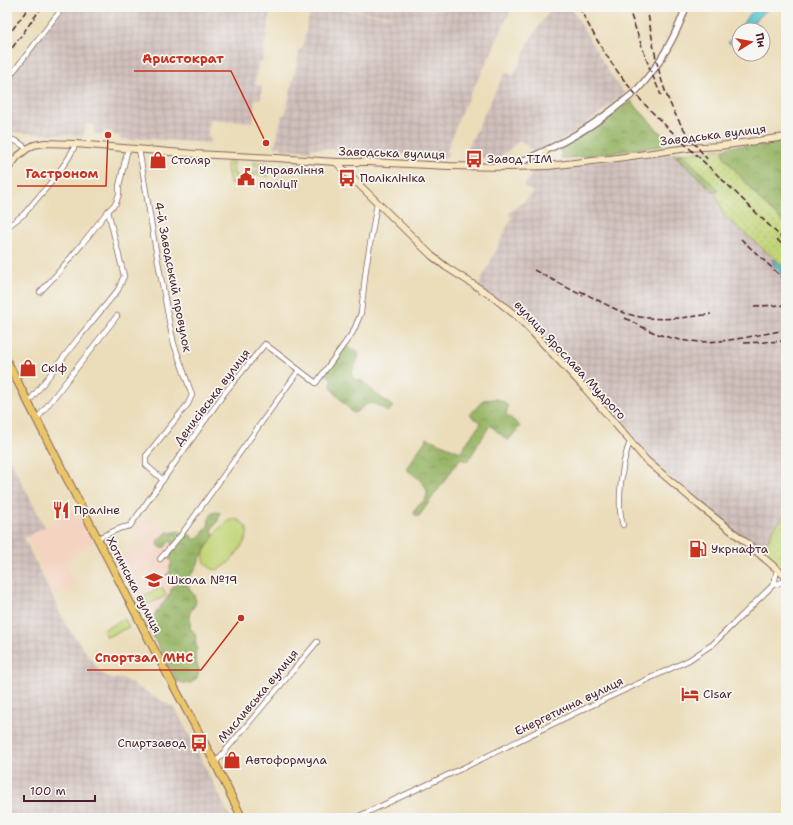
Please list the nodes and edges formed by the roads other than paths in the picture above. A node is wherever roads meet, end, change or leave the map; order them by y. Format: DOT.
graph roads {
  1 [pos="63,7"];
  2 [pos="686,7"];
  3 [pos="7,80"];
  4 [pos="786,137"];
  5 [pos="7,138"];
  6 [pos="76,144"];
  7 [pos="128,148"];
  8 [pos="27,149"];
  9 [pos="139,149"];
  10 [pos="546,151"];
  11 [pos="336,162"];
  12 [pos="548,166"];
  13 [pos="510,167"];
  14 [pos="7,170"];
  15 [pos="377,203"];
  16 [pos="108,211"];
  17 [pos="7,225"];
  18 [pos="40,292"];
  19 [pos="117,316"];
  20 [pos="7,361"];
  21 [pos="299,370"];
  22 [pos="28,403"];
  23 [pos="37,419"];
  24 [pos="630,442"];
  25 [pos="163,480"];
  26 [pos="623,525"];
  27 [pos="98,538"];
  28 [pos="160,559"];
  29 [pos="777,569"];
  30 [pos="786,577"];
  31 [pos="786,581"];
  32 [pos="773,585"];
  33 [pos="317,642"];
  34 [pos="215,763"];
  35 [pos="242,818"];
  36 [pos="355,818"];
  1 -- 3 [label="street"];
  2 -- 10 [label="street"];
  4 -- 12 [label="main road, Заводська вулиця"];
  5 -- 8 [label="street"];
  6 -- 7 [label="main road, Заводська вулиця"];
  6 -- 8 [label="main road, Заводська вулиця"];
  6 -- 17 [label="street"];
  7 -- 9 [label="main road, Заводська вулиця"];
  7 -- 16 [label="street"];
  8 -- 14 [label="main road, Заводська вулиця"];
  9 -- 11 [label="main road, Заводська вулиця"];
  9 -- 25 [label="street, 4-й Заводський провулок"];
  10 -- 12 [label="main road"];
  10 -- 13 [label="street"];
  11 -- 13 [label="main road, Заводська вулиця"];
  11 -- 15 [label="main road, вулиця Ярослава Мудрого"];
  12 -- 13 [label="main road, Заводська вулиця"];
  15 -- 21 [label="street, Денисівська вулиця"];
  15 -- 24 [label="main road, вулиця Ярослава Мудрого"];
  16 -- 18 [label="street"];
  16 -- 22 [label="street"];
  19 -- 23 [label="street"];
  20 -- 22 [label="highway, Хотинська вулиця"];
  21 -- 25 [label="street, Денисівська вулиця"];
  21 -- 28 [label="street"];
  22 -- 23 [label="highway, Хотинська вулиця"];
  23 -- 27 [label="highway, Хотинська вулиця"];
  24 -- 26 [label="street"];
  24 -- 29 [label="main road, вулиця Ярослава Мудрого"];
  25 -- 27 [label="street, Денисівська вулиця"];
  27 -- 34 [label="highway, Хотинська вулиця"];
  29 -- 30 [label="main road, вулиця Ярослава Мудрого"];
  29 -- 32 [label="street"];
  31 -- 32 [label="street, Енергетична вулиця"];
  32 -- 36 [label="street, Енергетична вулиця"];
  33 -- 34 [label="street, Мисливська вулиця"];
  34 -- 35 [label="highway, Хотинська вулиця"];
}
